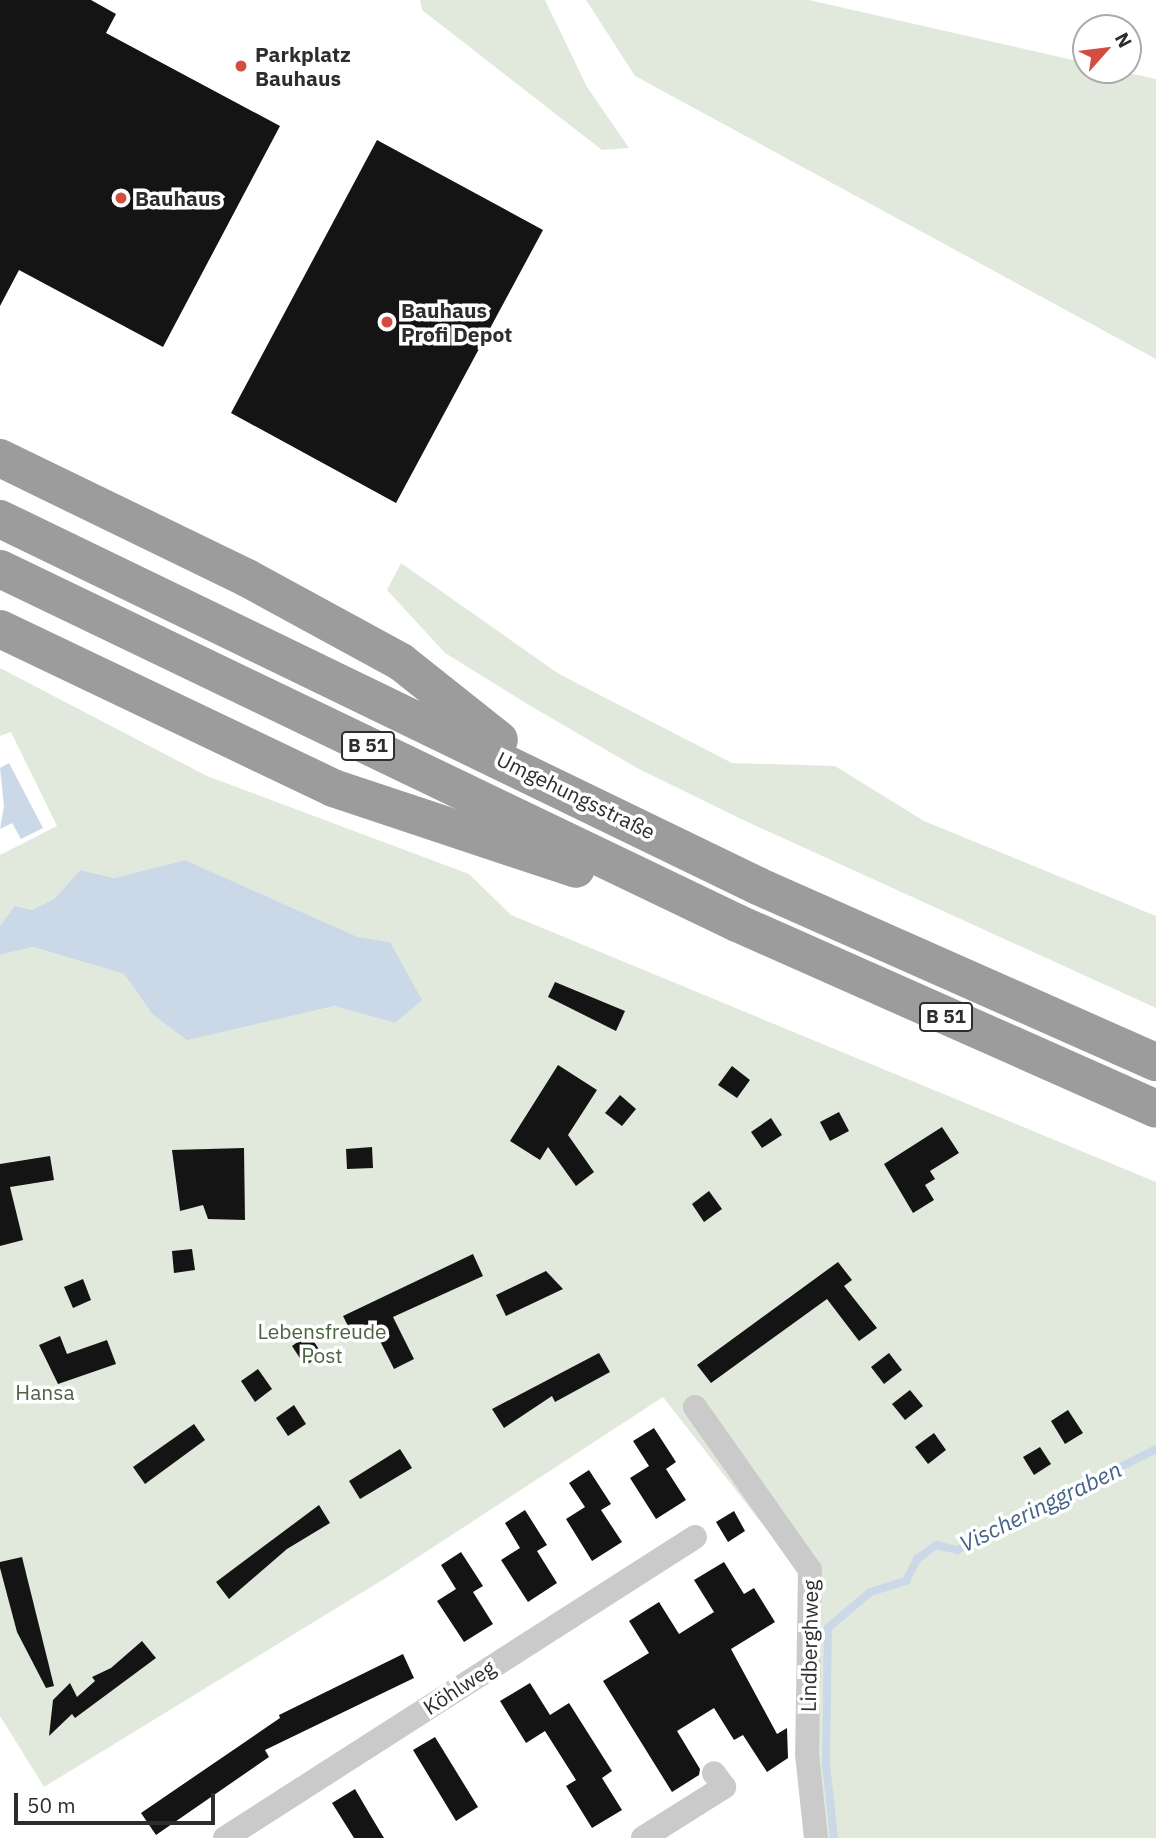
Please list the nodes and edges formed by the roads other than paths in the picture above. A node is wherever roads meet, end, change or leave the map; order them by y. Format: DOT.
graph roads {
  1 [pos="0,458"];
  2 [pos="0,519"];
  3 [pos="0,569"];
  4 [pos="0,629"];
  5 [pos="550,781"];
  6 [pos="737,923"];
  7 [pos="1156,1062"];
  8 [pos="1156,1109"];
  9 [pos="695,1407"];
  10 [pos="695,1537"];
  11 [pos="714,1773"];
  12 [pos="225,1838"];
  13 [pos="643,1838"];
  14 [pos="816,1838"];
  1 -- 5 [label="highway, B 51"];
  2 -- 5 [label="highway, Umgehungsstraße / B 51"];
  3 -- 6 [label="highway, B 51"];
  4 -- 6 [label="highway, B 51"];
  5 -- 7 [label="highway, Umgehungsstraße / B 51"];
  6 -- 8 [label="highway, B 51"];
  9 -- 14 [label="street, Lindberghweg"];
  10 -- 12 [label="street, Köhlweg"];
  11 -- 13 [label="street"];
}
